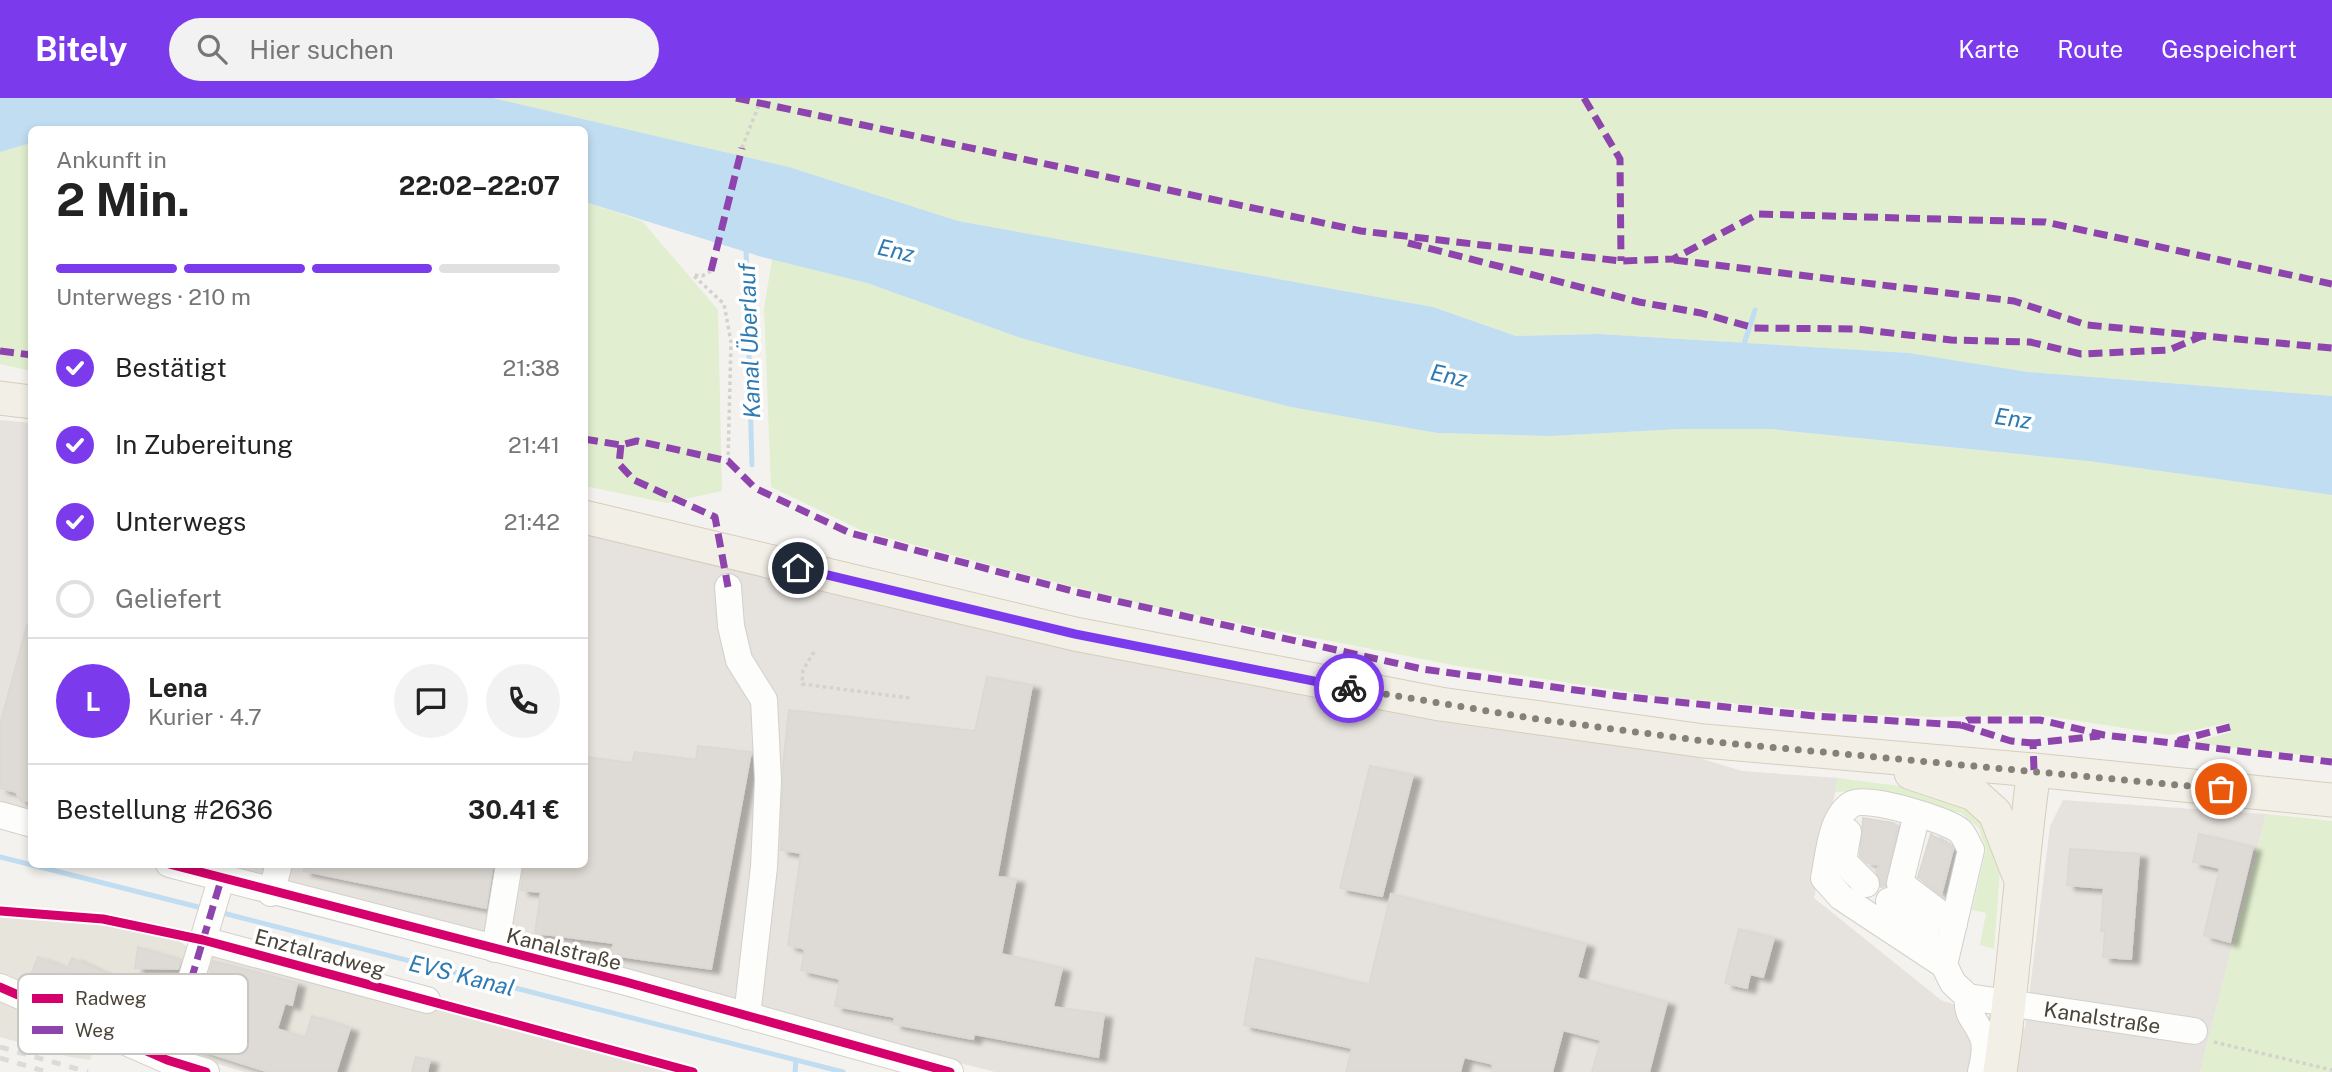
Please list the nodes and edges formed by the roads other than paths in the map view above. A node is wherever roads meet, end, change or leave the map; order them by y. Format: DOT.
graph roads {
  1 [pos="0,398"];
  2 [pos="28,402"];
  3 [pos="588,518"];
  4 [pos="728,587"];
  5 [pos="1859,756"];
  6 [pos="2034,770"];
  7 [pos="2332,800"];
  8 [pos="1852,803"];
  9 [pos="1917,814"];
  10 [pos="0,815"];
  11 [pos="28,823"];
  12 [pos="179,868"];
  13 [pos="278,868"];
  14 [pos="508,868"];
  15 [pos="2019,877"];
  16 [pos="220,884"];
  17 [pos="1866,884"];
  18 [pos="271,893"];
  19 [pos="1889,901"];
  20 [pos="1954,923"];
  21 [pos="204,936"];
  22 [pos="495,949"];
  23 [pos="1934,958"];
  24 [pos="193,974"];
  25 [pos="0,987"];
  26 [pos="18,995"];
  27 [pos="1968,997"];
  28 [pos="427,1000"];
  29 [pos="2010,1003"];
  30 [pos="747,1016"];
  31 [pos="2204,1036"];
  32 [pos="153,1054"];
  33 [pos="169,1054"];
  34 [pos="167,1060"];
  35 [pos="206,1072"];
  36 [pos="950,1072"];
  37 [pos="1981,1072"];
  38 [pos="2000,1072"];
  1 -- 2 [label="main road"];
  3 -- 5 [label="main road"];
  4 -- 30 [label="street"];
  5 -- 6 [label="main road"];
  5 -- 15 [label="main road"];
  6 -- 7 [label="main road"];
  6 -- 15 [label="main road"];
  8 -- 9 [label="street"];
  8 -- 17 [label="street"];
  8 -- 23 [label="street"];
  9 -- 20 [label="street"];
  9 -- 20 [label="street"];
  10 -- 11 [label="street"];
  12 -- 16 [label="street, Kanalstraße"];
  13 -- 18 [label="street"];
  14 -- 22 [label="street"];
  15 -- 29 [label="main road"];
  16 -- 18 [label="street, Kanalstraße"];
  16 -- 21 [label="street"];
  18 -- 22 [label="street, Kanalstraße"];
  19 -- 23 [label="street"];
  20 -- 23 [label="street"];
  21 -- 24 [label="street"];
  21 -- 28 [label="street, Enztalradweg"];
  22 -- 30 [label="street, Kanalstraße"];
  23 -- 27 [label="street"];
  25 -- 26 [label="street"];
  27 -- 29 [label="street, Kanalstraße"];
  27 -- 37 [label="street"];
  29 -- 31 [label="street, Kanalstraße"];
  29 -- 38 [label="main road"];
  30 -- 36 [label="street, Kanalstraße"];
  32 -- 34 [label="street"];
  33 -- 34 [label="street"];
  34 -- 35 [label="street"];
}
